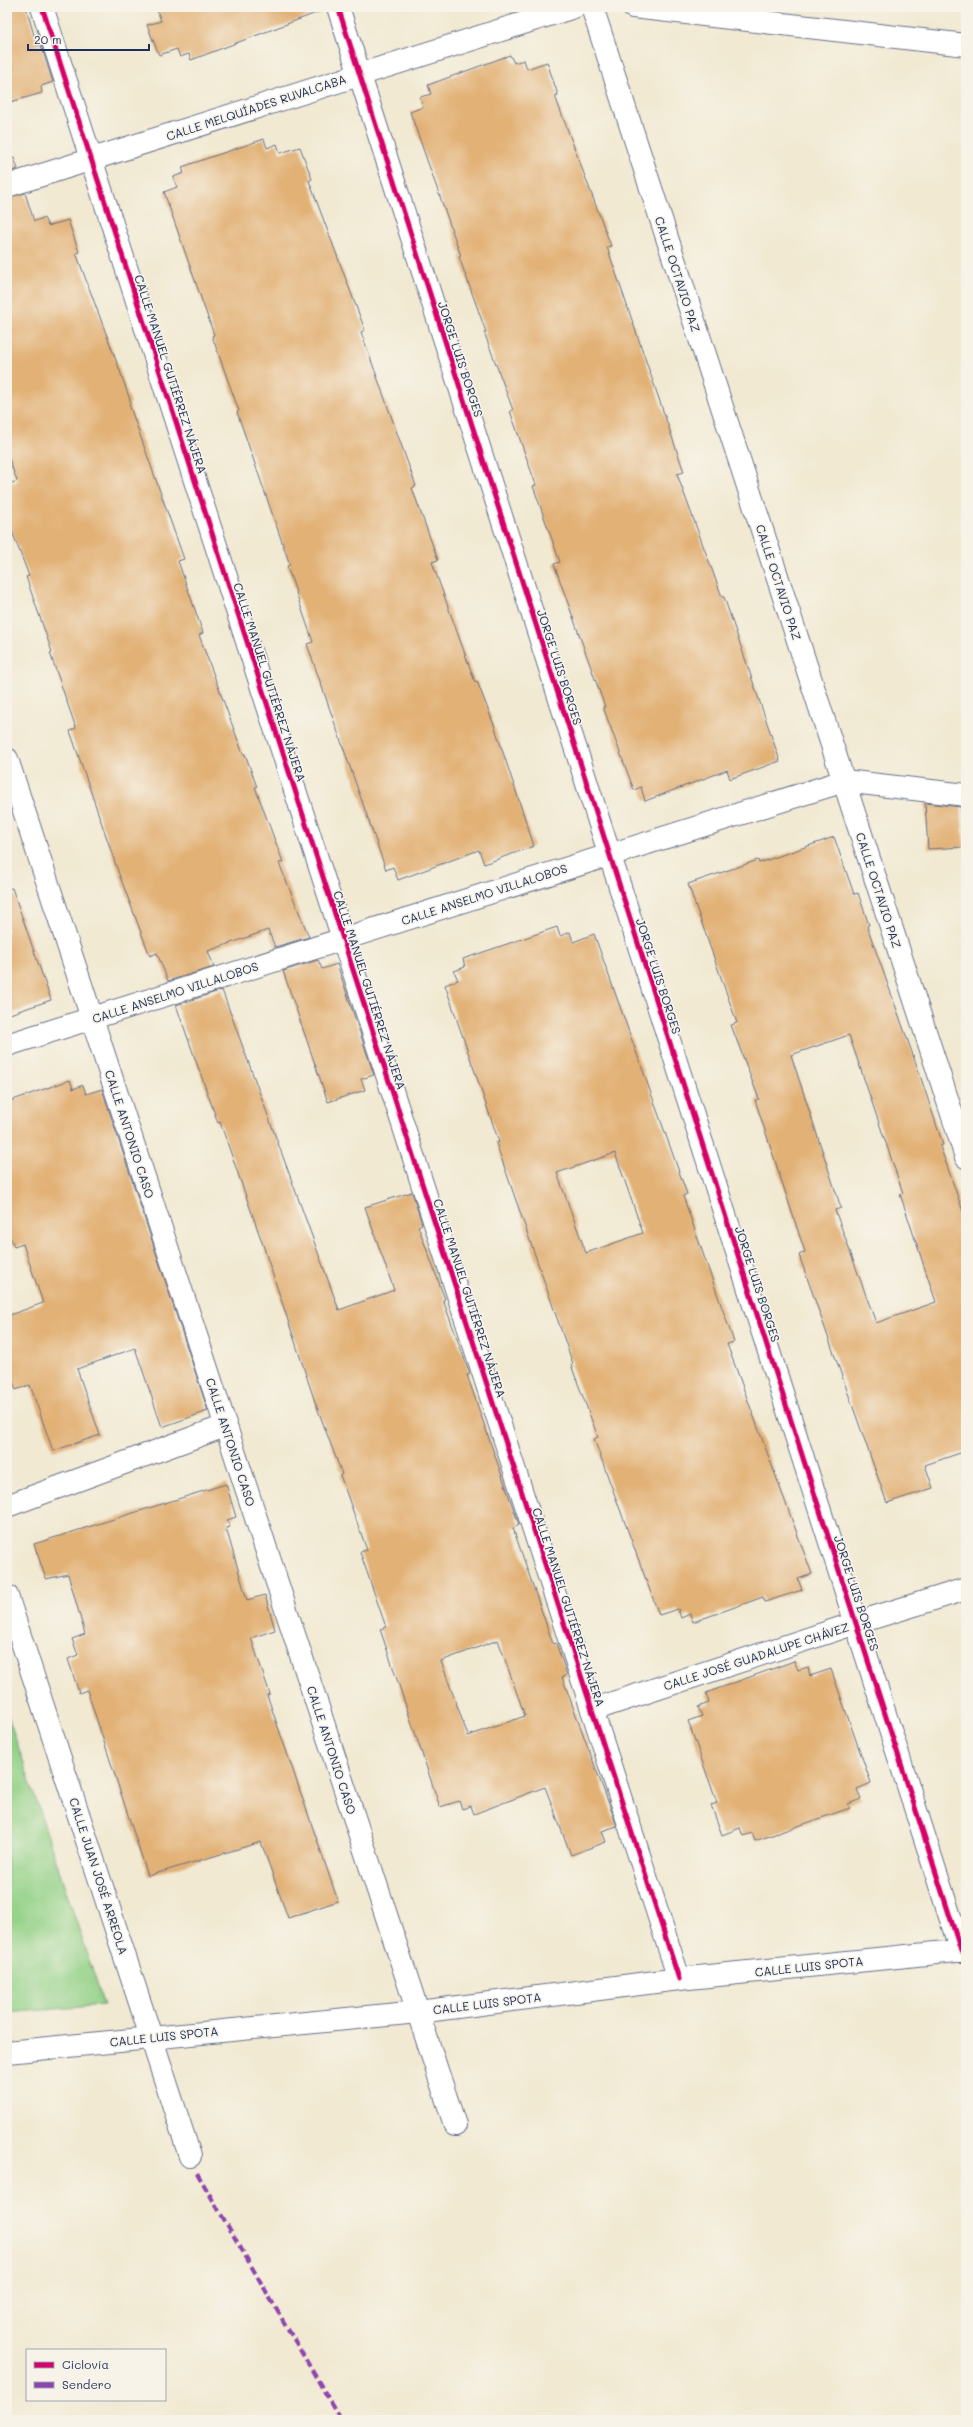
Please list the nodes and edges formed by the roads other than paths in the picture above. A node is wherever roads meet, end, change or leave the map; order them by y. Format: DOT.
graph roads {
  1 [pos="42,7"];
  2 [pos="338,7"];
  3 [pos="574,7"];
  4 [pos="592,7"];
  5 [pos="633,7"];
  6 [pos="966,45"];
  7 [pos="360,74"];
  8 [pos="91,159"];
  9 [pos="7,186"];
  10 [pos="7,758"];
  11 [pos="844,781"];
  12 [pos="966,795"];
  13 [pos="610,854"];
  14 [pos="343,939"];
  15 [pos="92,1018"];
  16 [pos="7,1045"];
  17 [pos="966,1157"];
  18 [pos="226,1426"];
  19 [pos="7,1506"];
  20 [pos="966,1589"];
  21 [pos="7,1596"];
  22 [pos="856,1623"];
  23 [pos="592,1710"];
  24 [pos="964,1951"];
  25 [pos="679,1979"];
  26 [pos="418,2012"];
  27 [pos="151,2038"];
  28 [pos="7,2052"];
  29 [pos="455,2125"];
  30 [pos="190,2156"];
  1 -- 8 [label="street, CALLE MANUEL GUTIÉRREZ NÁJERA"];
  2 -- 7 [label="street, JORGE LUIS BORGES"];
  3 -- 7 [label="street, CALLE MELQUÍADES RUVALCABA"];
  4 -- 11 [label="street, CALLE OCTAVIO PAZ"];
  5 -- 6 [label="street"];
  7 -- 8 [label="street, CALLE MELQUÍADES RUVALCABA"];
  7 -- 13 [label="street, JORGE LUIS BORGES"];
  8 -- 9 [label="street, CALLE MELQUÍADES RUVALCABA"];
  8 -- 14 [label="street, CALLE MANUEL GUTIÉRREZ NÁJERA"];
  10 -- 15 [label="street, CALLE ANTONIO CASO"];
  11 -- 12 [label="street, CALLE ANSELMO VILLALOBOS"];
  11 -- 13 [label="street, CALLE ANSELMO VILLALOBOS"];
  11 -- 17 [label="street, CALLE OCTAVIO PAZ"];
  13 -- 14 [label="street, CALLE ANSELMO VILLALOBOS"];
  13 -- 22 [label="street, JORGE LUIS BORGES"];
  14 -- 15 [label="street, CALLE ANSELMO VILLALOBOS"];
  14 -- 23 [label="street, CALLE MANUEL GUTIÉRREZ NÁJERA"];
  15 -- 16 [label="street, CALLE ANSELMO VILLALOBOS"];
  15 -- 18 [label="street, CALLE ANTONIO CASO"];
  18 -- 19 [label="street"];
  18 -- 26 [label="street, CALLE ANTONIO CASO"];
  20 -- 22 [label="street, CALLE JOSÉ GUADALUPE CHÁVEZ"];
  21 -- 27 [label="street, CALLE JUAN JOSÉ ARREOLA"];
  22 -- 23 [label="street, CALLE JOSÉ GUADALUPE CHÁVEZ"];
  22 -- 24 [label="street, JORGE LUIS BORGES"];
  23 -- 25 [label="street, CALLE MANUEL GUTIÉRREZ NÁJERA"];
  24 -- 25 [label="street, CALLE LUIS SPOTA"];
  25 -- 26 [label="street, CALLE LUIS SPOTA"];
  26 -- 27 [label="street, CALLE LUIS SPOTA"];
  26 -- 29 [label="street, CALLE ANTONIO CASO"];
  27 -- 28 [label="street, CALLE LUIS SPOTA"];
  27 -- 30 [label="street, CALLE JUAN JOSÉ ARREOLA"];
}
